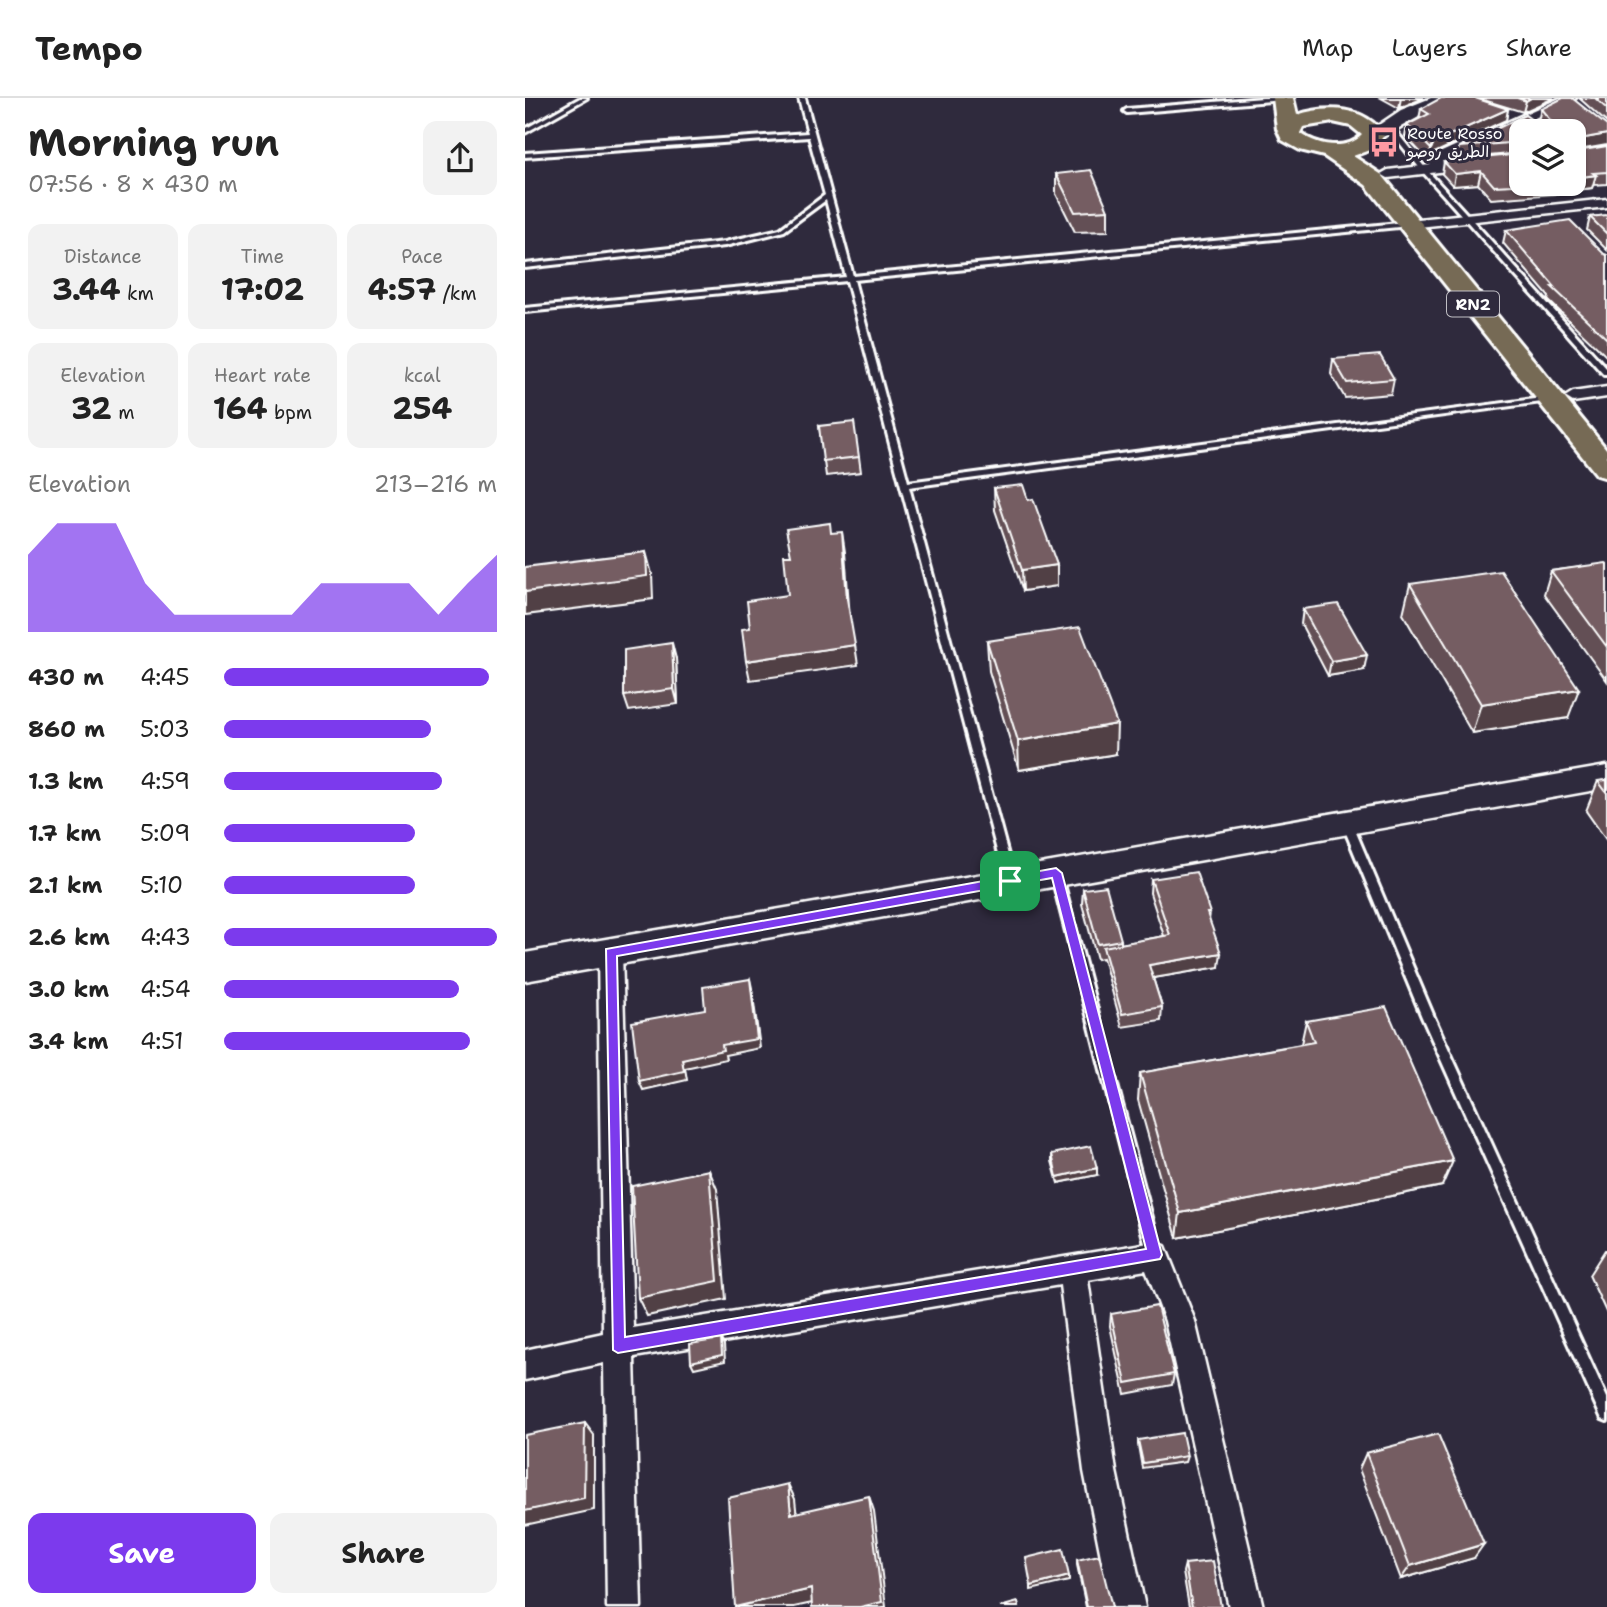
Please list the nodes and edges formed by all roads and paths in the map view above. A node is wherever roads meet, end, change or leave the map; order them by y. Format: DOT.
graph roads {
  1 [pos="584,98"];
  2 [pos="802,98"];
  3 [pos="1283,98"];
  4 [pos="1322,98"];
  5 [pos="1445,98"];
  6 [pos="1571,102"];
  7 [pos="1127,111"];
  8 [pos="1501,112"];
  9 [pos="1407,114"];
  10 [pos="1524,119"];
  11 [pos="1509,126"];
  12 [pos="1289,129"];
  13 [pos="1368,129"];
  14 [pos="525,131"];
  15 [pos="810,135"];
  16 [pos="1329,150"];
  17 [pos="525,155"];
  18 [pos="1461,166"];
  19 [pos="1431,170"];
  20 [pos="1388,174"];
  21 [pos="828,196"];
  22 [pos="1607,203"];
  23 [pos="1466,218"];
  24 [pos="1419,223"];
  25 [pos="525,266"];
  26 [pos="851,276"];
  27 [pos="525,310"];
  28 [pos="1607,373"];
  29 [pos="1607,392"];
  30 [pos="1561,398"];
  31 [pos="1607,438"];
  32 [pos="1607,469"];
  33 [pos="906,485"];
  34 [pos="1607,777"];
  35 [pos="1347,823"];
  36 [pos="1056,873"];
  37 [pos="1010,881"];
  38 [pos="610,952"];
  39 [pos="525,967"];
  40 [pos="1155,1255"];
  41 [pos="1072,1267"];
  42 [pos="618,1345"];
  43 [pos="525,1365"];
  44 [pos="1607,1414"];
  45 [pos="624,1607"];
  46 [pos="1128,1607"];
  47 [pos="1246,1607"];
  1 -- 14 [label="lane"];
  2 -- 15 [label="lane"];
  3 -- 7 [label="lane"];
  3 -- 12 [label="highway"];
  4 -- 13 [label="highway, RN2"];
  5 -- 9 [label="street"];
  6 -- 10 [label="street"];
  8 -- 10 [label="street"];
  9 -- 13 [label="street"];
  9 -- 13 [label="street"];
  11 -- 19 [label="street"];
  12 -- 13 [label="highway"];
  12 -- 16 [label="highway"];
  13 -- 16 [label="highway"];
  13 -- 19 [label="lane"];
  13 -- 20 [label="highway, RN2"];
  15 -- 17 [label="lane"];
  15 -- 21 [label="lane"];
  16 -- 24 [label="highway, RN2"];
  18 -- 19 [label="street"];
  19 -- 20 [label="street"];
  19 -- 23 [label="lane"];
  20 -- 24 [label="highway, RN2"];
  21 -- 25 [label="lane"];
  21 -- 26 [label="lane"];
  22 -- 23 [label="street"];
  23 -- 24 [label="street"];
  23 -- 28 [label="lane"];
  24 -- 26 [label="lane"];
  24 -- 30 [label="highway, RN2"];
  26 -- 27 [label="lane"];
  26 -- 33 [label="lane"];
  29 -- 30 [label="street"];
  30 -- 31 [label="highway, RN2"];
  30 -- 32 [label="highway, RN2"];
  30 -- 33 [label="lane"];
  33 -- 37 [label="lane"];
  34 -- 35 [label="street"];
  35 -- 36 [label="street"];
  35 -- 44 [label="lane"];
  36 -- 37 [label="street"];
  36 -- 40 [label="lane"];
  37 -- 38 [label="street"];
  38 -- 39 [label="street"];
  38 -- 42 [label="street"];
  40 -- 41 [label="street"];
  40 -- 47 [label="street"];
  41 -- 42 [label="street"];
  41 -- 46 [label="street"];
  42 -- 43 [label="street"];
  42 -- 45 [label="street"];
}
